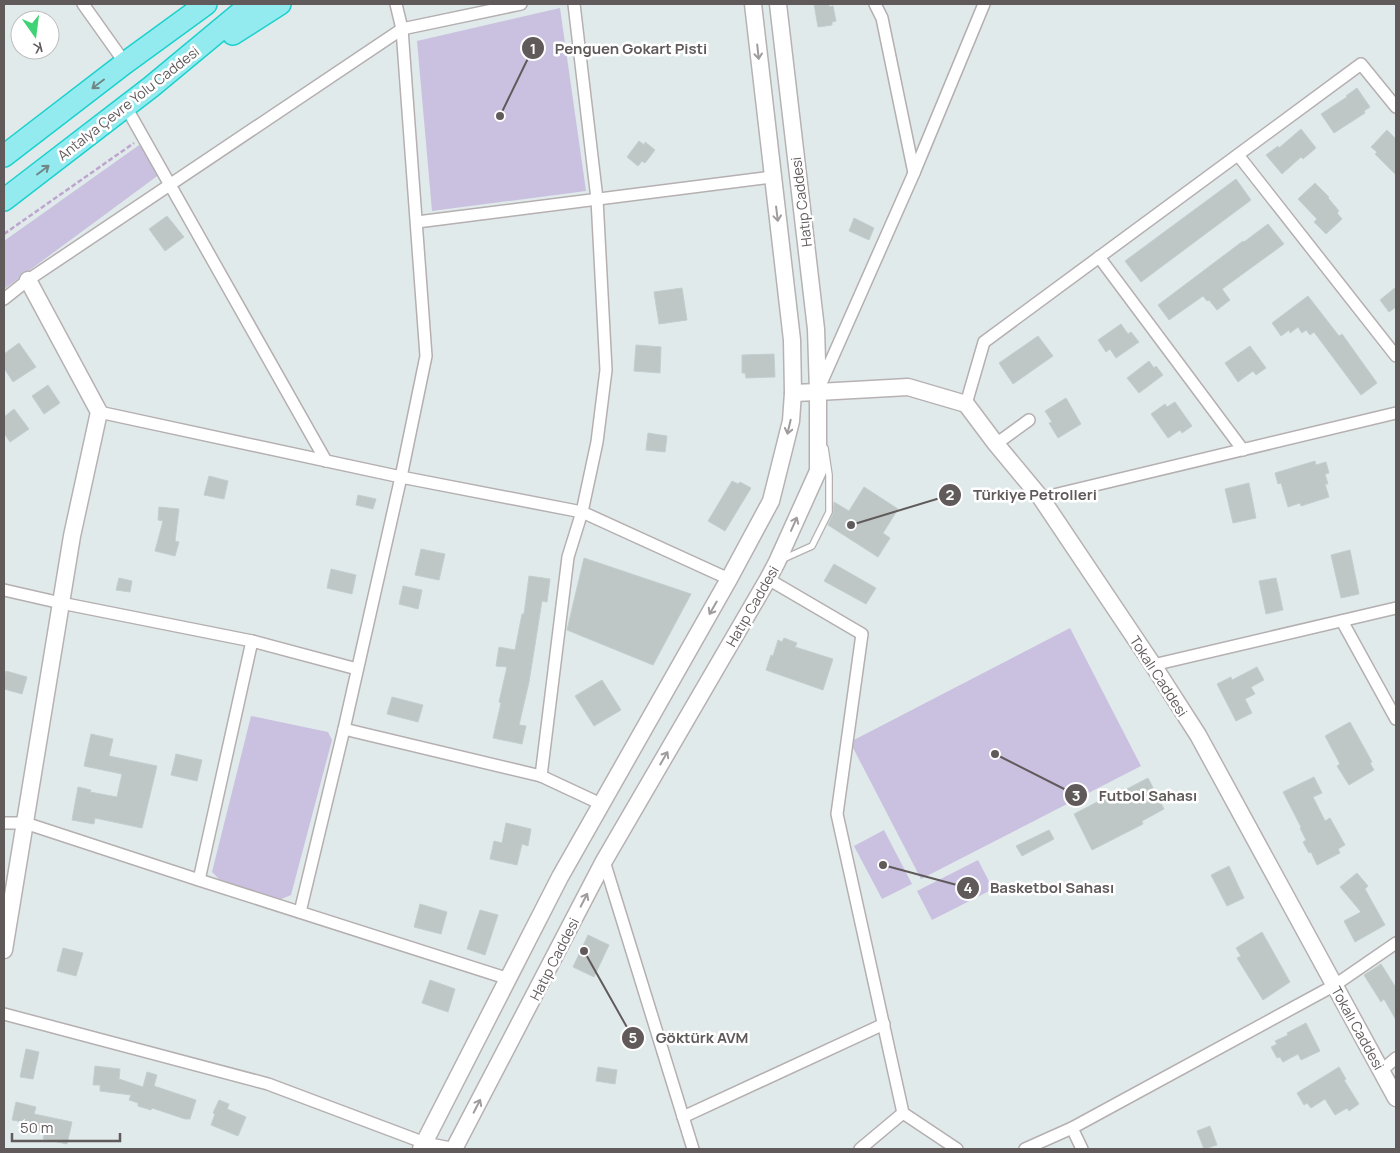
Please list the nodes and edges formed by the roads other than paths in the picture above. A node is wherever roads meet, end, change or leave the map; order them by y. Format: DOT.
graph roads {
  1 [pos="84,4"];
  2 [pos="190,4"];
  3 [pos="206,4"];
  4 [pos="251,4"];
  5 [pos="280,4"];
  6 [pos="396,4"];
  7 [pos="521,4"];
  8 [pos="574,4"];
  9 [pos="753,4"];
  10 [pos="778,4"];
  11 [pos="875,4"];
  12 [pos="886,4"];
  13 [pos="984,4"];
  14 [pos="882,18"];
  15 [pos="402,29"];
  16 [pos="131,59"];
  17 [pos="151,87"];
  18 [pos="126,107"];
  19 [pos="1396,107"];
  20 [pos="1238,155"];
  21 [pos="4,156"];
  22 [pos="914,173"];
  23 [pos="772,177"];
  24 [pos="170,184"];
  25 [pos="597,199"];
  26 [pos="4,200"];
  27 [pos="417,222"];
  28 [pos="1099,257"];
  29 [pos="28,280"];
  30 [pos="4,299"];
  31 [pos="1396,356"];
  32 [pos="818,392"];
  33 [pos="793,393"];
  34 [pos="966,404"];
  35 [pos="99,412"];
  36 [pos="1396,413"];
  37 [pos="1028,420"];
  38 [pos="996,444"];
  39 [pos="1243,450"];
  40 [pos="326,461"];
  41 [pos="401,477"];
  42 [pos="1041,498"];
  43 [pos="582,512"];
  44 [pos="777,562"];
  45 [pos="729,579"];
  46 [pos="768,579"];
  47 [pos="4,590"];
  48 [pos="61,604"];
  49 [pos="1396,608"];
  50 [pos="1342,621"];
  51 [pos="252,641"];
  52 [pos="1153,665"];
  53 [pos="357,669"];
  54 [pos="1396,719"];
  55 [pos="344,729"];
  56 [pos="541,776"];
  57 [pos="602,804"];
  58 [pos="4,822"];
  59 [pos="25,822"];
  60 [pos="604,861"];
  61 [pos="199,880"];
  62 [pos="300,912"];
  63 [pos="1396,944"];
  64 [pos="4,950"];
  65 [pos="509,979"];
  66 [pos="1335,985"];
  67 [pos="4,1014"];
  68 [pos="884,1024"];
  69 [pos="1396,1058"];
  70 [pos="1381,1071"];
  71 [pos="1396,1098"];
  72 [pos="903,1113"];
  73 [pos="683,1117"];
  74 [pos="1072,1128"];
  75 [pos="423,1146"];
  76 [pos="455,1149"];
  77 [pos="693,1149"];
  78 [pos="860,1149"];
  79 [pos="957,1149"];
  80 [pos="1025,1149"];
  81 [pos="1082,1149"];
  1 -- 16 [label="street"];
  2 -- 16 [label="highway"];
  3 -- 16 [label="highway"];
  4 -- 17 [label="highway, Antalya Çevre Yolu Caddesi"];
  5 -- 17 [label="highway"];
  6 -- 15 [label="street"];
  7 -- 15 [label="street"];
  8 -- 25 [label="street"];
  9 -- 23 [label="main road, Hatıp Caddesi, one-way"];
  10 -- 32 [label="main road, Hatıp Caddesi"];
  11 -- 14 [label="street"];
  12 -- 14 [label="street"];
  13 -- 22 [label="street"];
  14 -- 22 [label="street"];
  15 -- 24 [label="street"];
  15 -- 27 [label="street"];
  16 -- 21 [label="highway, one-way"];
  17 -- 18 [label="highway, Antalya Çevre Yolu Caddesi"];
  18 -- 24 [label="street"];
  26 -- 18 [label="highway, Antalya Çevre Yolu Caddesi, one-way"];
  19 -- 20 [label="street"];
  20 -- 28 [label="street"];
  20 -- 31 [label="street"];
  22 -- 32 [label="street"];
  23 -- 25 [label="street"];
  23 -- 33 [label="main road, Hatıp Caddesi, one-way"];
  24 -- 29 [label="street"];
  24 -- 40 [label="street"];
  25 -- 27 [label="street"];
  25 -- 43 [label="street"];
  27 -- 41 [label="street"];
  28 -- 34 [label="street"];
  28 -- 39 [label="street"];
  29 -- 30 [label="street"];
  29 -- 35 [label="main road"];
  32 -- 33 [label="main road"];
  32 -- 34 [label="main road"];
  44 -- 32 [label="main road, Hatıp Caddesi, one-way"];
  32 -- 44 [label="lane"];
  33 -- 45 [label="main road, Hatıp Caddesi, one-way"];
  34 -- 38 [label="main road, Tokalı Caddesi"];
  35 -- 40 [label="street"];
  35 -- 48 [label="main road"];
  36 -- 39 [label="street"];
  37 -- 38 [label="street"];
  38 -- 42 [label="main road, Tokalı Caddesi"];
  39 -- 42 [label="street"];
  40 -- 41 [label="street"];
  41 -- 43 [label="street"];
  41 -- 53 [label="street"];
  42 -- 52 [label="main road, Tokalı Caddesi"];
  43 -- 45 [label="street"];
  43 -- 56 [label="street"];
  44 -- 46 [label="main road, Hatıp Caddesi"];
  45 -- 57 [label="main road, Hatıp Caddesi, one-way"];
  60 -- 46 [label="main road, Hatıp Caddesi, one-way"];
  46 -- 68 [label="street"];
  47 -- 48 [label="street"];
  48 -- 51 [label="street"];
  48 -- 59 [label="main road"];
  49 -- 50 [label="street"];
  50 -- 52 [label="street"];
  50 -- 54 [label="street"];
  51 -- 53 [label="street"];
  51 -- 61 [label="street"];
  52 -- 66 [label="main road, Tokalı Caddesi"];
  53 -- 55 [label="street"];
  55 -- 56 [label="street"];
  55 -- 62 [label="street"];
  56 -- 57 [label="street"];
  57 -- 65 [label="main road, Hatıp Caddesi"];
  58 -- 59 [label="street"];
  59 -- 61 [label="street"];
  59 -- 64 [label="main road"];
  60 -- 73 [label="street"];
  76 -- 60 [label="main road, Hatıp Caddesi, one-way"];
  61 -- 62 [label="street"];
  62 -- 65 [label="street"];
  63 -- 66 [label="street"];
  65 -- 75 [label="main road, Hatıp Caddesi"];
  66 -- 70 [label="main road, Tokalı Caddesi"];
  66 -- 74 [label="street"];
  67 -- 75 [label="street"];
  68 -- 72 [label="street"];
  68 -- 73 [label="street"];
  69 -- 70 [label="street"];
  70 -- 71 [label="main road, Tokalı Caddesi"];
  72 -- 78 [label="street"];
  72 -- 79 [label="street"];
  73 -- 77 [label="street"];
  74 -- 80 [label="street"];
  74 -- 81 [label="street"];
  75 -- 76 [label="street"];
}
